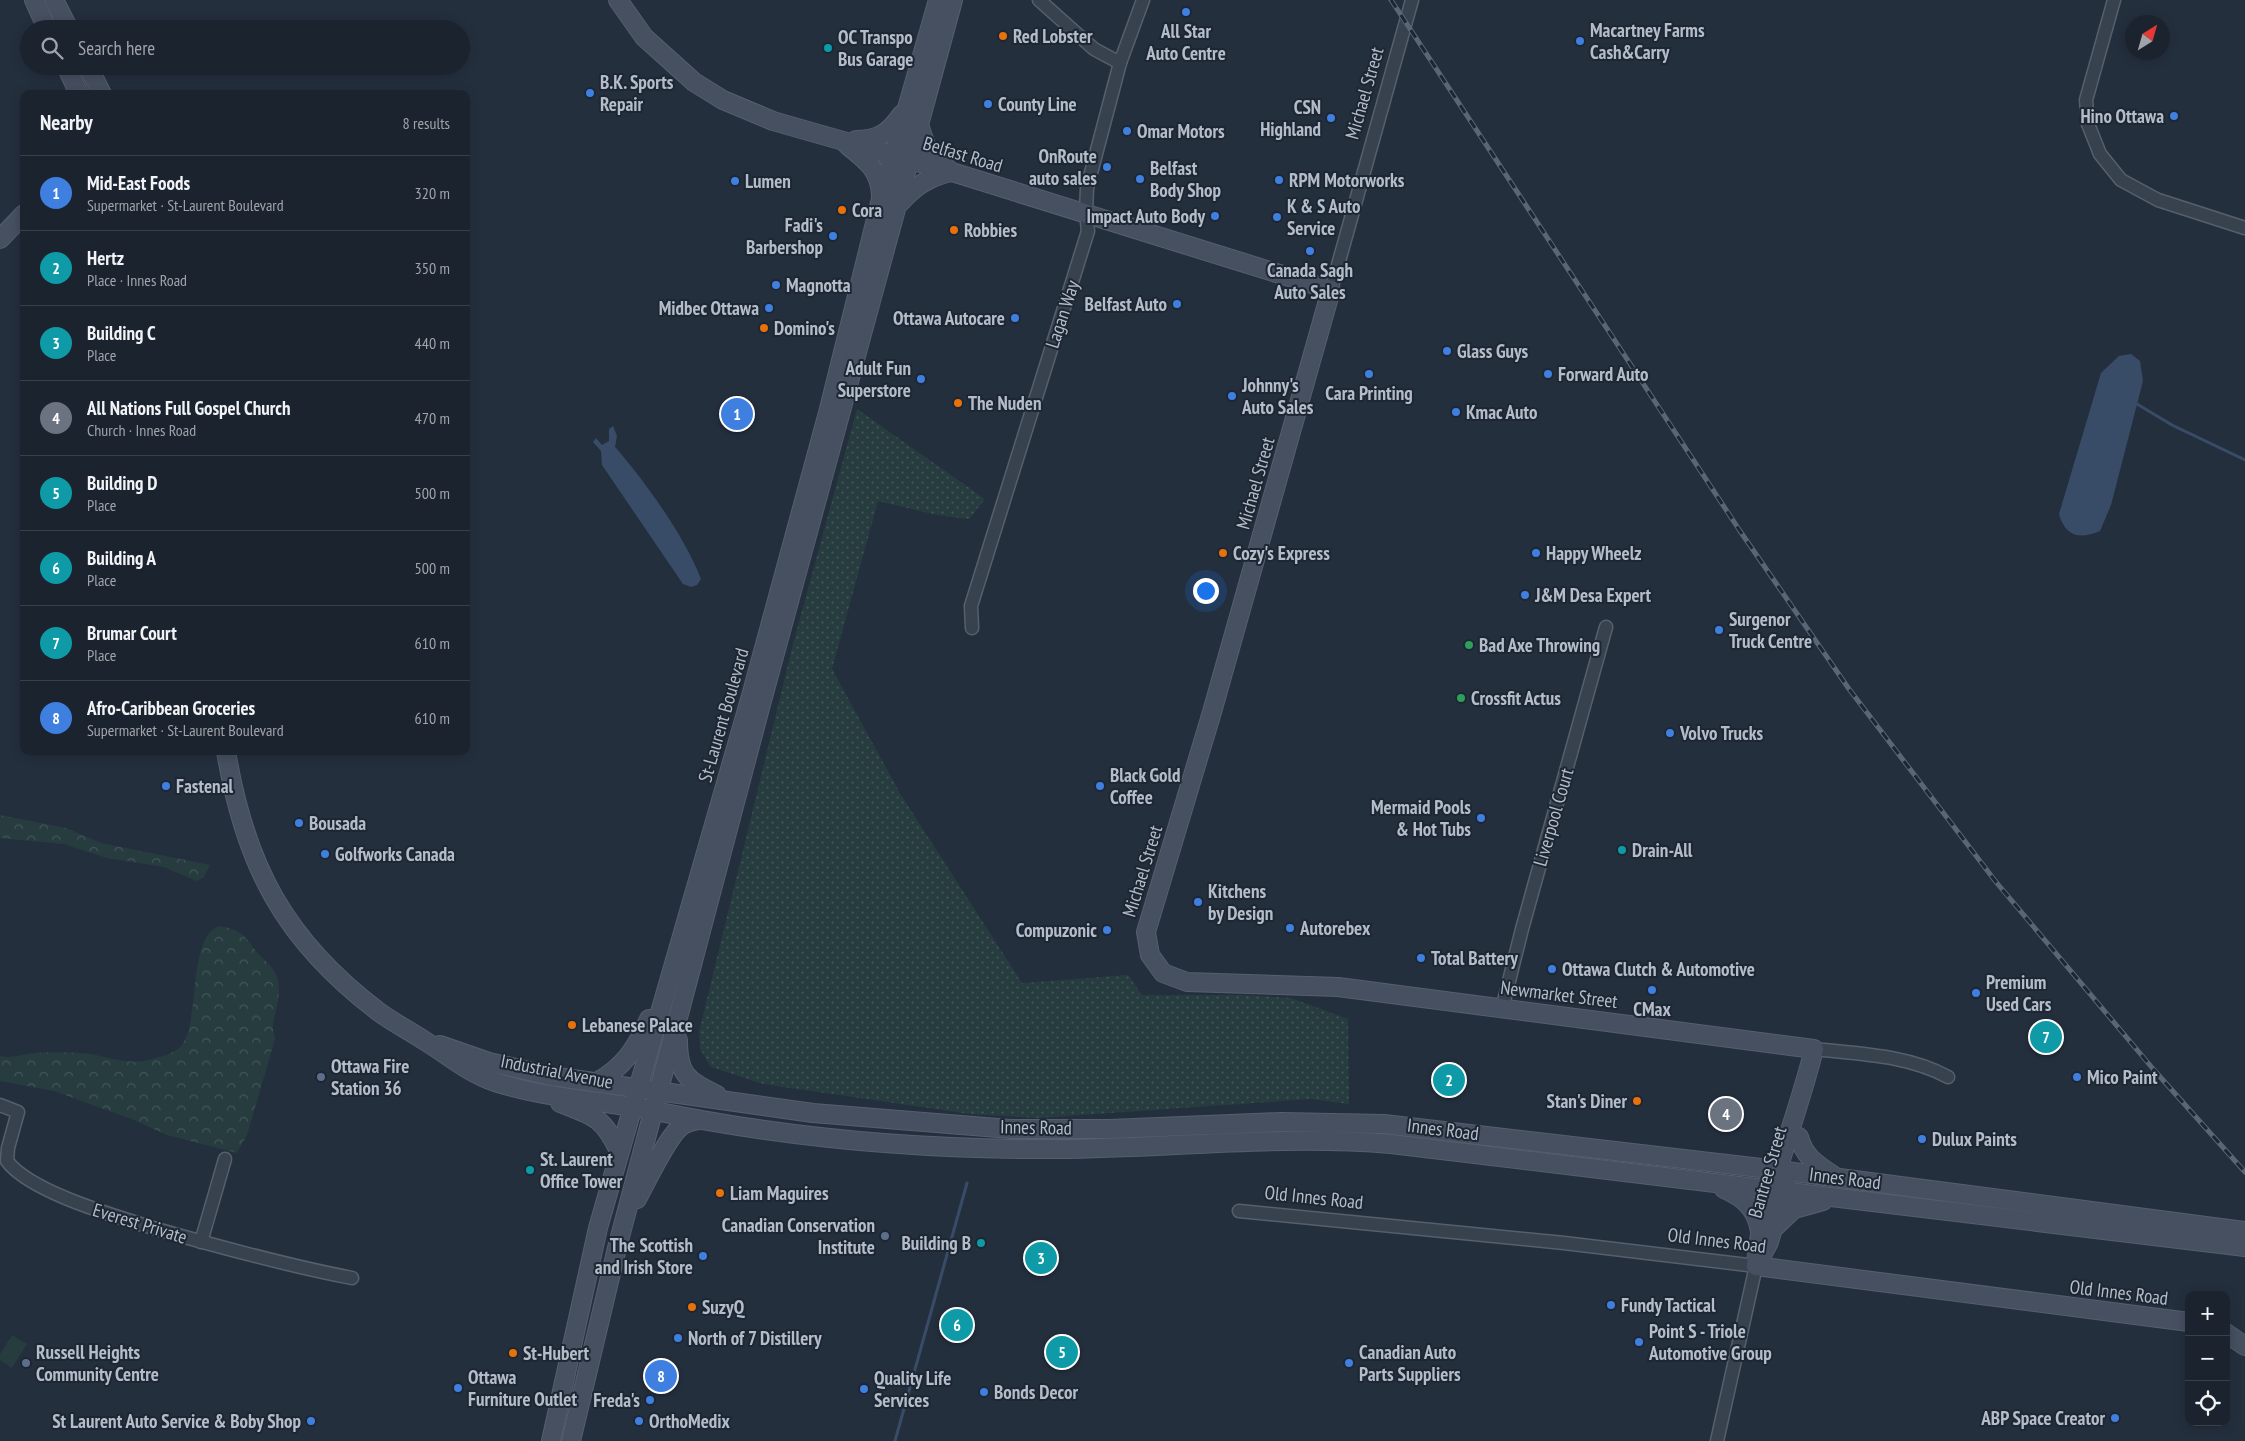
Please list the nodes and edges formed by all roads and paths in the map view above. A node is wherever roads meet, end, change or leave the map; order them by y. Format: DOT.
graph roads {
  1 [pos="34,0"];
  2 [pos="54,0"];
  3 [pos="618,0"];
  4 [pos="938,0"];
  5 [pos="953,0"];
  6 [pos="1039,0"];
  7 [pos="1143,0"];
  8 [pos="1412,0"];
  9 [pos="2114,0"];
  10 [pos="44,20"];
  11 [pos="64,20"];
  12 [pos="1120,63"];
  13 [pos="70,75"];
  14 [pos="92,75"];
  15 [pos="77,90"];
  16 [pos="100,90"];
  17 [pos="909,104"];
  18 [pos="919,124"];
  19 [pos="841,140"];
  20 [pos="902,158"];
  21 [pos="952,172"];
  22 [pos="890,203"];
  23 [pos="1086,213"];
  24 [pos="20,217"];
  25 [pos="3,228"];
  26 [pos="2245,228"];
  27 [pos="1331,290"];
  28 [pos="1606,627"];
  29 [pos="972,628"];
  30 [pos="755,702"];
  31 [pos="227,755"];
  32 [pos="671,973"];
  33 [pos="1163,973"];
  34 [pos="1502,1009"];
  35 [pos="678,1019"];
  36 [pos="425,1040"];
  37 [pos="1814,1049"];
  38 [pos="1948,1077"];
  39 [pos="597,1082"];
  40 [pos="1805,1086"];
  41 [pos="639,1087"];
  42 [pos="530,1090"];
  43 [pos="660,1091"];
  44 [pos="733,1103"];
  45 [pos="0,1105"];
  46 [pos="633,1107"];
  47 [pos="654,1111"];
  48 [pos="700,1120"];
  49 [pos="1799,1137"];
  50 [pos="619,1151"];
  51 [pos="225,1159"];
  52 [pos="1783,1171"];
  53 [pos="1839,1179"];
  54 [pos="1712,1183"];
  55 [pos="1777,1192"];
  56 [pos="1837,1198"];
  57 [pos="1239,1211"];
  58 [pos="625,1222"];
  59 [pos="1766,1230"];
  60 [pos="2245,1231"];
  61 [pos="201,1242"];
  62 [pos="2245,1247"];
  63 [pos="1756,1266"];
  64 [pos="352,1278"];
  65 [pos="2185,1321"];
  66 [pos="2230,1336"];
  67 [pos="2245,1346"];
  68 [pos="551,1441"];
  69 [pos="571,1441"];
  70 [pos="1717,1441"];
  1 -- 10 [label="main road"];
  2 -- 11 [label="main road"];
  3 -- 19 [label="main road, Belfast Road"];
  4 -- 17 [label="main road, St-Laurent Boulevard"];
  5 -- 18 [label="main road, St-Laurent Boulevard"];
  6 -- 12 [label="street"];
  7 -- 12 [label="street, Lagan Way"];
  8 -- 27 [label="street, Michael Street"];
  9 -- 26 [label="street"];
  12 -- 23 [label="street, Lagan Way"];
  13 -- 15 [label="main road"];
  14 -- 16 [label="main road"];
  17 -- 19 [label="main road"];
  17 -- 20 [label="main road, St-Laurent Boulevard"];
  18 -- 20 [label="main road, St-Laurent Boulevard"];
  18 -- 21 [label="main road"];
  19 -- 20 [label="main road, Belfast Road"];
  19 -- 22 [label="main road"];
  20 -- 21 [label="main road, Belfast Road"];
  20 -- 22 [label="main road, St-Laurent Boulevard"];
  21 -- 22 [label="main road"];
  21 -- 23 [label="main road, Belfast Road"];
  22 -- 30 [label="main road, St-Laurent Boulevard"];
  23 -- 27 [label="main road, Belfast Road"];
  23 -- 29 [label="street, Lagan Way"];
  24 -- 25 [label="main road"];
  27 -- 33 [label="main road, Michael Street"];
  28 -- 34 [label="street, Liverpool Court"];
  30 -- 32 [label="main road, St-Laurent Boulevard"];
  30 -- 35 [label="main road, St-Laurent Boulevard"];
  31 -- 36 [label="main road, Industrial Avenue"];
  32 -- 39 [label="main road"];
  32 -- 41 [label="main road, St-Laurent Boulevard"];
  33 -- 34 [label="main road, Newmarket Street"];
  34 -- 37 [label="main road, Newmarket Street"];
  35 -- 43 [label="main road, St-Laurent Boulevard"];
  35 -- 44 [label="main road"];
  36 -- 39 [label="main road, Industrial Avenue"];
  36 -- 42 [label="main road, Industrial Avenue"];
  37 -- 38 [label="street, Newmarket Street"];
  37 -- 40 [label="main road, Bantree Street"];
  39 -- 41 [label="main road, Industrial Avenue"];
  40 -- 49 [label="main road, Bantree Street"];
  40 -- 52 [label="main road, Bantree Street"];
  41 -- 43 [label="main road, Innes Road"];
  41 -- 46 [label="main road, St-Laurent Boulevard"];
  42 -- 46 [label="main road, Industrial Avenue"];
  42 -- 50 [label="main road"];
  43 -- 44 [label="main road, Innes Road"];
  43 -- 47 [label="main road, St-Laurent Boulevard"];
  44 -- 52 [label="main road, Innes Road"];
  45 -- 61 [label="street, Everest Private"];
  46 -- 47 [label="main road, Innes Road"];
  46 -- 50 [label="main road, St-Laurent Boulevard"];
  47 -- 48 [label="main road, Innes Road"];
  47 -- 58 [label="main road, St-Laurent Boulevard"];
  48 -- 54 [label="main road, Innes Road"];
  48 -- 58 [label="main road"];
  49 -- 52 [label="main road, Bantree Street"];
  49 -- 53 [label="main road"];
  50 -- 68 [label="main road, St-Laurent Boulevard"];
  51 -- 61 [label="street"];
  52 -- 53 [label="main road, Innes Road"];
  52 -- 55 [label="main road, Bantree Street"];
  53 -- 60 [label="main road, Innes Road"];
  54 -- 55 [label="main road, Innes Road"];
  54 -- 59 [label="main road"];
  55 -- 56 [label="main road, Innes Road"];
  55 -- 59 [label="main road, Bantree Street"];
  56 -- 59 [label="main road"];
  56 -- 62 [label="main road, Innes Road"];
  57 -- 63 [label="street, Old Innes Road"];
  58 -- 69 [label="main road, St-Laurent Boulevard"];
  59 -- 63 [label="main road, Bantree Street"];
  61 -- 64 [label="street, Everest Private"];
  63 -- 65 [label="main road, Old Innes Road"];
  63 -- 70 [label="street, Bantree Street"];
  66 -- 67 [label="main road"];
}
